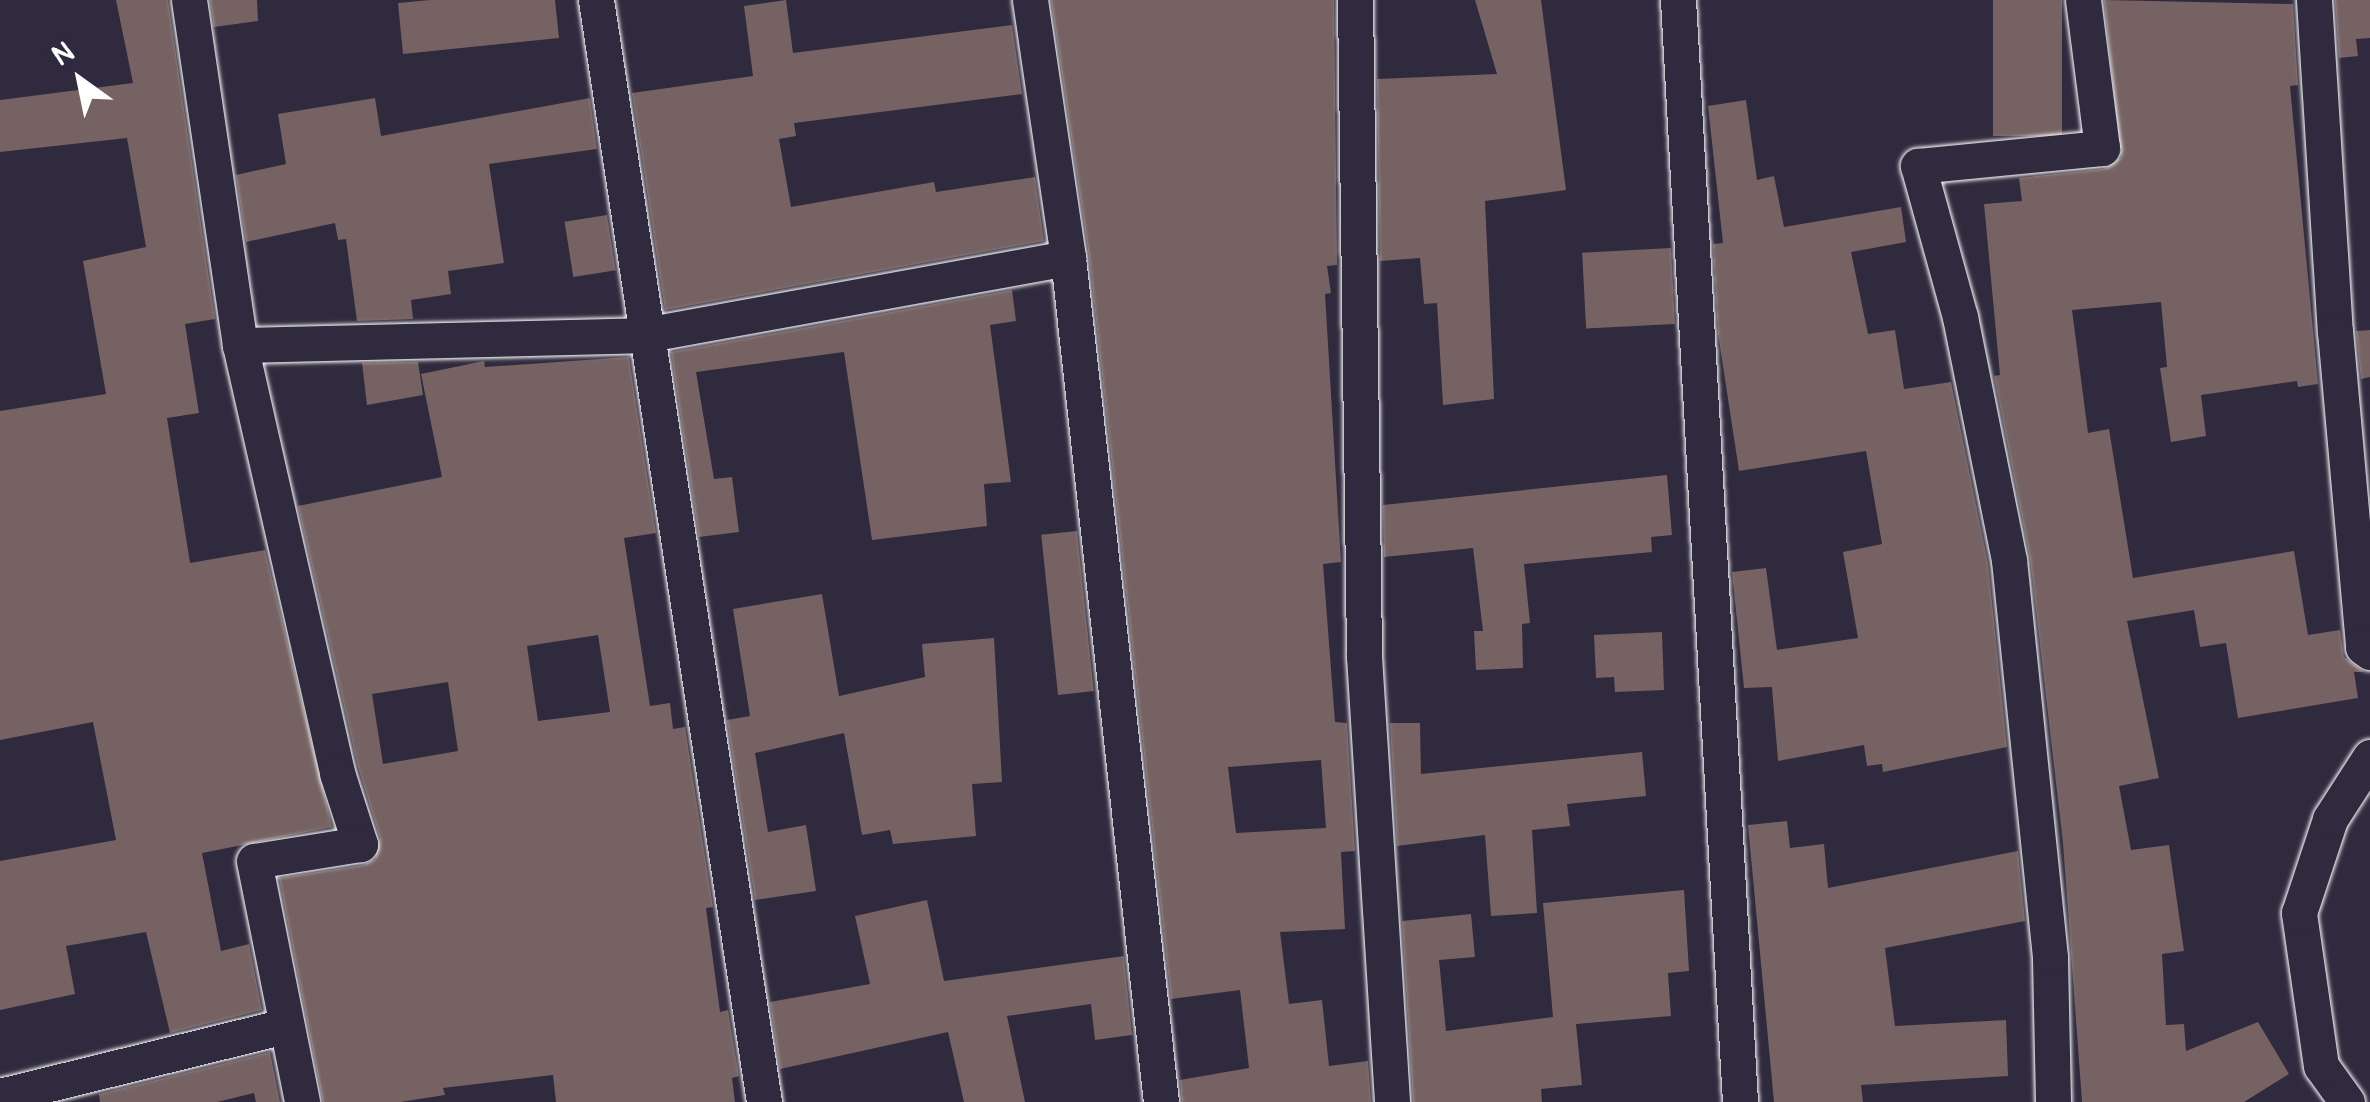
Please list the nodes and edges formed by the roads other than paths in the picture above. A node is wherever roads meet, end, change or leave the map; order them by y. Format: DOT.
graph roads {
  1 [pos="189,0"];
  2 [pos="596,0"];
  3 [pos="1030,0"];
  4 [pos="1356,0"];
  5 [pos="1678,0"];
  6 [pos="2083,0"];
  7 [pos="2314,0"];
  8 [pos="1068,258"];
  9 [pos="644,334"];
  10 [pos="240,345"];
  11 [pos="2368,646"];
  12 [pos="2370,757"];
  13 [pos="286,1026"];
  14 [pos="0,1096"];
  15 [pos="302,1102"];
  16 [pos="764,1102"];
  17 [pos="1161,1102"];
  18 [pos="1392,1102"];
  19 [pos="1740,1102"];
  20 [pos="2052,1102"];
  21 [pos="2347,1102"];
  1 -- 10 [label="street"];
  2 -- 9 [label="street"];
  3 -- 8 [label="street"];
  4 -- 18 [label="street"];
  5 -- 19 [label="street"];
  6 -- 20 [label="street"];
  7 -- 11 [label="street"];
  8 -- 9 [label="street"];
  8 -- 17 [label="street"];
  9 -- 10 [label="street"];
  9 -- 16 [label="street"];
  10 -- 13 [label="street"];
  12 -- 21 [label="street"];
  13 -- 14 [label="street"];
  13 -- 15 [label="street"];
}
